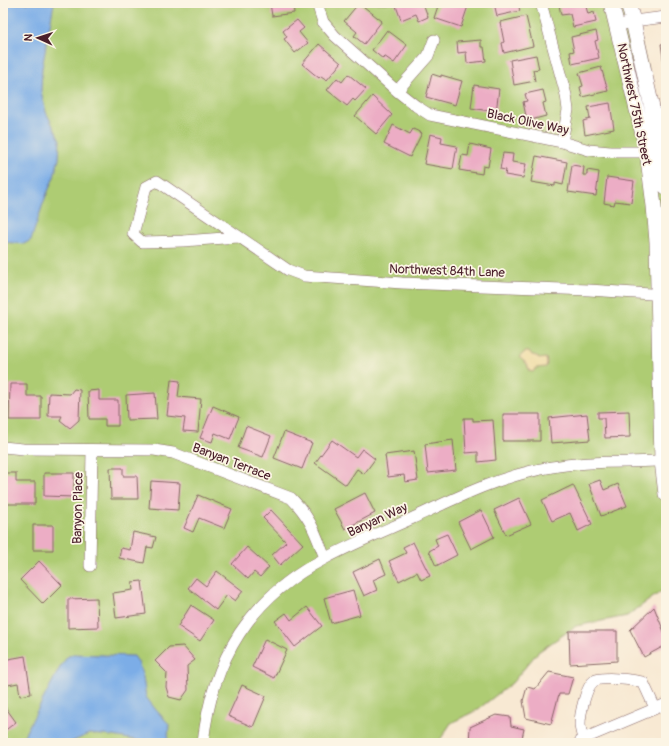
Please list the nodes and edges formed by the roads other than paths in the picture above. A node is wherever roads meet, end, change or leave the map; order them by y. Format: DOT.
graph roads {
  1 [pos="317,3"];
  2 [pos="541,3"];
  3 [pos="611,3"];
  4 [pos="628,3"];
  5 [pos="666,17"];
  6 [pos="633,21"];
  7 [pos="618,26"];
  8 [pos="434,40"];
  9 [pos="397,91"];
  10 [pos="562,142"];
  11 [pos="654,150"];
  12 [pos="666,187"];
  13 [pos="238,236"];
  14 [pos="662,295"];
  15 [pos="3,447"];
  16 [pos="92,450"];
  17 [pos="664,461"];
  18 [pos="666,494"];
  19 [pos="325,558"];
  20 [pos="90,566"];
  21 [pos="661,706"];
  22 [pos="581,741"];
  23 [pos="203,743"];
  1 -- 9 [label="street, Black Olive Way"];
  2 -- 10 [label="street"];
  3 -- 7 [label="street, Northwest 75th Street"];
  4 -- 6 [label="street, Northwest 75th Street"];
  5 -- 6 [label="street"];
  6 -- 7 [label="street"];
  6 -- 11 [label="street, Northwest 75th Street"];
  7 -- 11 [label="street, Northwest 75th Street"];
  8 -- 9 [label="street"];
  9 -- 10 [label="street, Black Olive Way"];
  10 -- 11 [label="street, Black Olive Way"];
  11 -- 12 [label="street, Northwest 75th Street"];
  11 -- 14 [label="street, Northwest 75th Street"];
  13 -- 13 [label="street, Northwest 84th Lane"];
  13 -- 14 [label="street, Northwest 84th Lane"];
  14 -- 17 [label="street, Northwest 75th Street"];
  15 -- 16 [label="street, Banyan Terrace"];
  16 -- 19 [label="street, Banyan Terrace"];
  16 -- 20 [label="street, Banyon Place"];
  17 -- 18 [label="street, Northwest 75th Street"];
  17 -- 19 [label="street, Banyan Way"];
  19 -- 23 [label="street, Banyan Way"];
  21 -- 22 [label="street"];
  21 -- 22 [label="street"];
}
